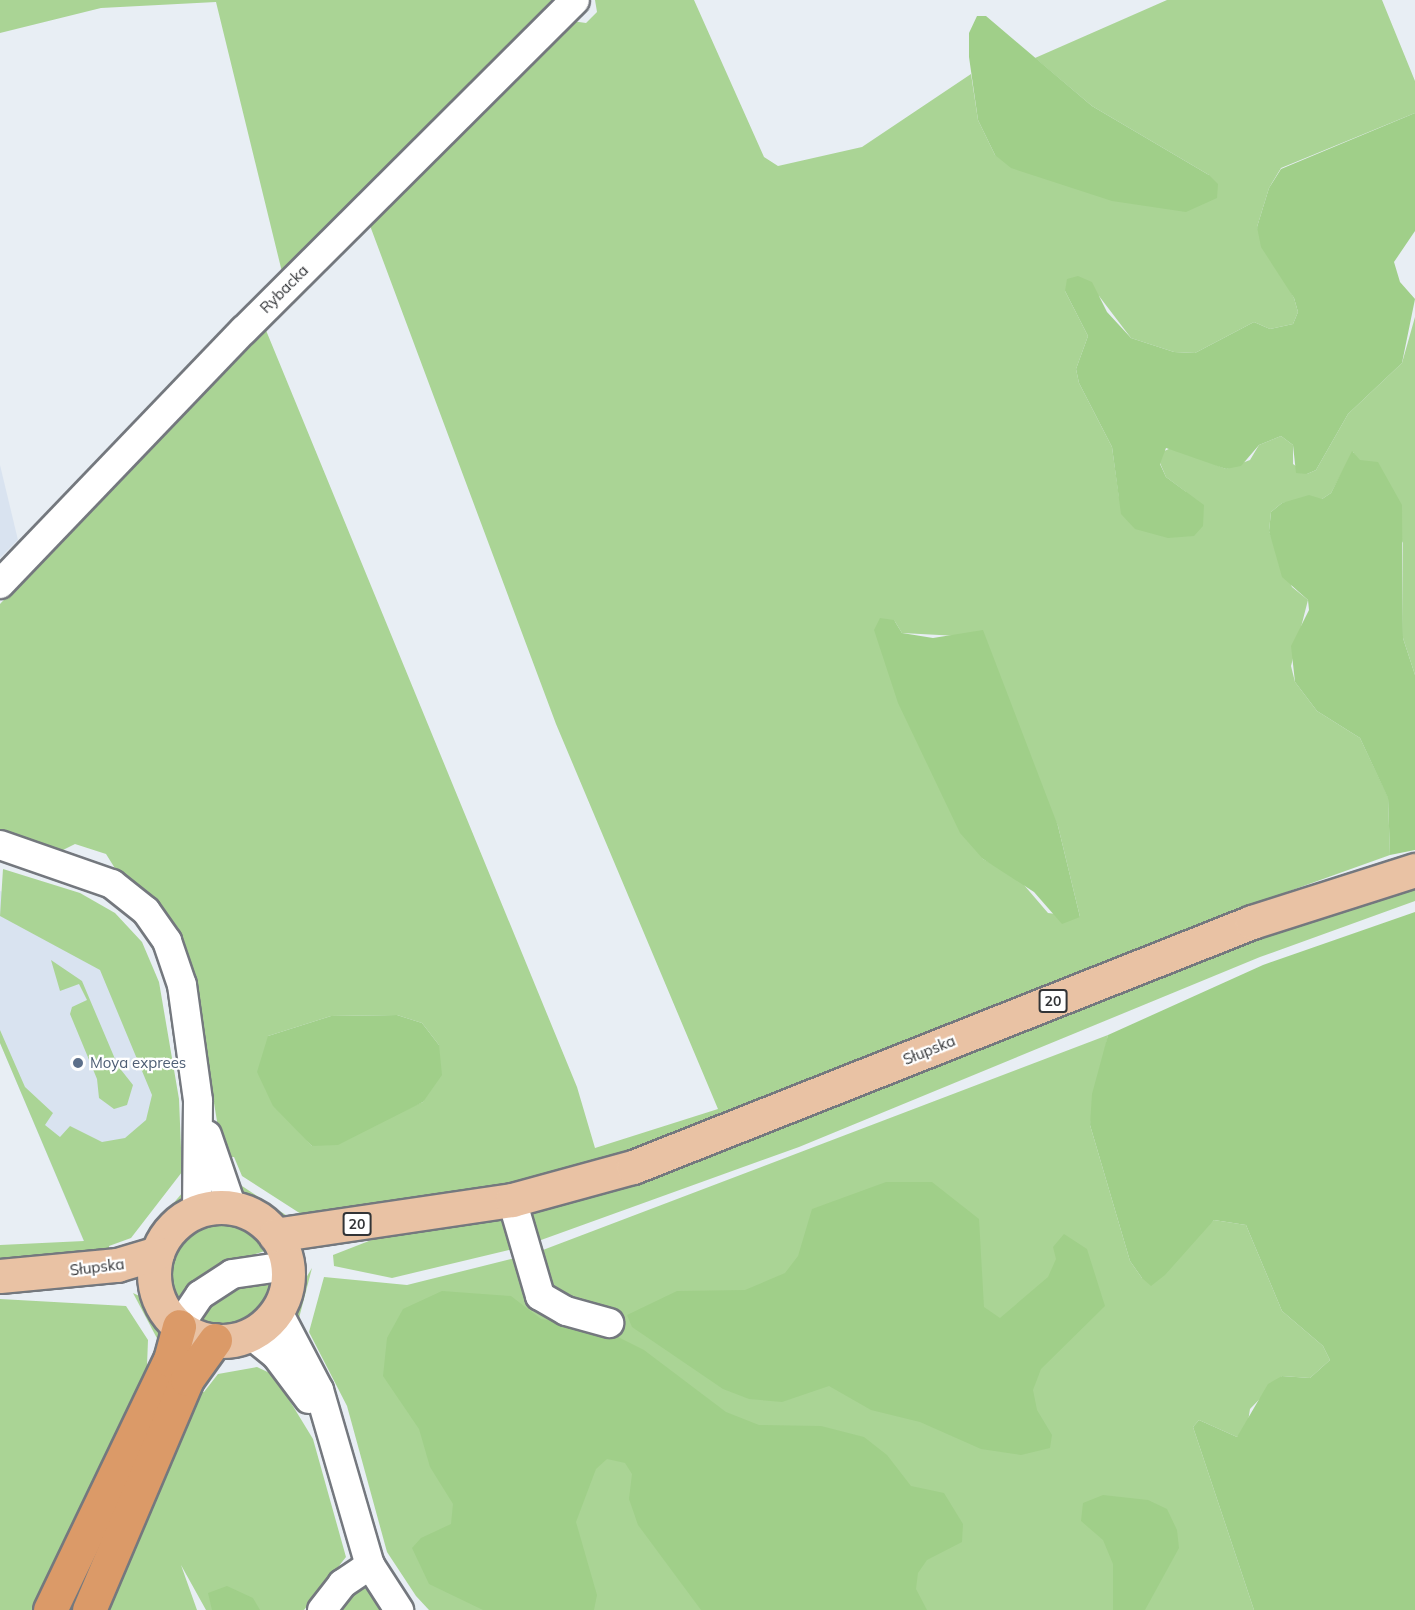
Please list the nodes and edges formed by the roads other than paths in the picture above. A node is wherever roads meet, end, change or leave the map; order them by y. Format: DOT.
graph roads {
  1 [pos="574,0"];
  2 [pos="0,584"];
  3 [pos="0,845"];
  4 [pos="1415,870"];
  5 [pos="198,1101"];
  6 [pos="512,1200"];
  7 [pos="232,1208"];
  8 [pos="197,1212"];
  9 [pos="439,1212"];
  10 [pos="275,1235"];
  11 [pos="157,1253"];
  12 [pos="287,1266"];
  13 [pos="34,1275"];
  14 [pos="0,1276"];
  15 [pos="156,1292"];
  16 [pos="277,1310"];
  17 [pos="609,1323"];
  18 [pos="179,1326"];
  19 [pos="250,1334"];
  20 [pos="215,1340"];
  21 [pos="162,1376"];
  22 [pos="335,1442"];
  23 [pos="136,1506"];
  24 [pos="370,1565"];
  25 [pos="50,1610"];
  26 [pos="89,1610"];
  27 [pos="322,1610"];
  28 [pos="399,1610"];
  1 -- 2 [label="street, Rybacka"];
  3 -- 5 [label="street"];
  4 -- 6 [label="main road, Słupska / 20"];
  5 -- 7 [label="street"];
  5 -- 8 [label="street"];
  6 -- 9 [label="main road, Słupska / 20"];
  6 -- 17 [label="street"];
  7 -- 8 [label="main road"];
  7 -- 10 [label="main road"];
  8 -- 11 [label="main road"];
  9 -- 10 [label="main road, Słupska / 20"];
  9 -- 12 [label="main road, Słupska / 20"];
  10 -- 12 [label="main road"];
  11 -- 13 [label="main road, Słupska"];
  11 -- 15 [label="main road"];
  12 -- 16 [label="main road"];
  12 -- 18 [label="street"];
  13 -- 14 [label="main road, Słupska"];
  13 -- 15 [label="main road, Słupska"];
  15 -- 18 [label="main road"];
  16 -- 19 [label="main road"];
  16 -- 22 [label="street"];
  18 -- 20 [label="main road"];
  18 -- 21 [label="highway"];
  19 -- 20 [label="main road"];
  19 -- 22 [label="street"];
  20 -- 23 [label="highway"];
  21 -- 23 [label="street"];
  21 -- 25 [label="highway"];
  22 -- 24 [label="street"];
  23 -- 26 [label="highway"];
  24 -- 27 [label="street"];
  24 -- 28 [label="street"];
}
